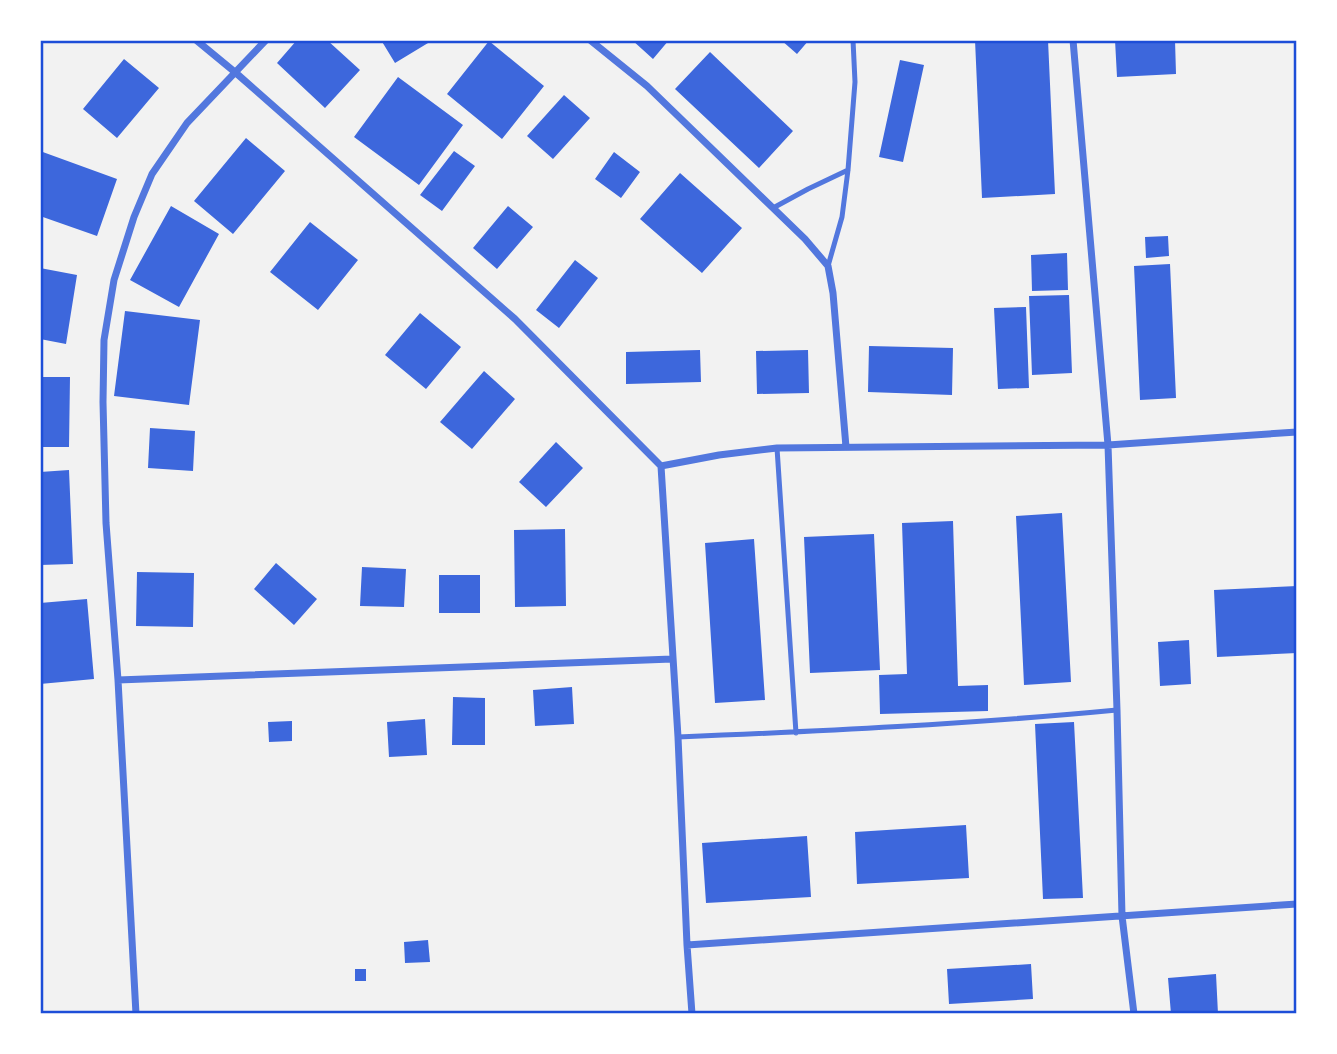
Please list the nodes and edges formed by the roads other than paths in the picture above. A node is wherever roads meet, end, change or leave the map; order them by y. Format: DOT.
graph roads {
  1 [pos="196,40"];
  2 [pos="266,40"];
  3 [pos="590,40"];
  4 [pos="853,40"];
  5 [pos="1073,40"];
  6 [pos="236,73"];
  7 [pos="848,170"];
  8 [pos="773,208"];
  9 [pos="828,266"];
  10 [pos="1297,432"];
  11 [pos="1108,445"];
  12 [pos="846,447"];
  13 [pos="777,448"];
  14 [pos="661,466"];
  15 [pos="672,659"];
  16 [pos="118,680"];
  17 [pos="1117,710"];
  18 [pos="796,733"];
  19 [pos="678,737"];
  20 [pos="1297,904"];
  21 [pos="1122,916"];
  22 [pos="687,945"];
  23 [pos="136,1014"];
  24 [pos="692,1014"];
  25 [pos="1134,1014"];
  1 -- 6 [label="street"];
  2 -- 6 [label="street"];
  3 -- 8 [label="street"];
  4 -- 7 [label="lane"];
  5 -- 11 [label="street"];
  6 -- 14 [label="street"];
  6 -- 16 [label="street"];
  7 -- 8 [label="lane"];
  7 -- 9 [label="lane"];
  8 -- 9 [label="street"];
  9 -- 12 [label="street"];
  10 -- 11 [label="street"];
  11 -- 12 [label="street"];
  11 -- 17 [label="street"];
  12 -- 13 [label="street"];
  13 -- 14 [label="street"];
  13 -- 18 [label="lane"];
  14 -- 15 [label="street"];
  15 -- 16 [label="street"];
  15 -- 19 [label="street"];
  16 -- 23 [label="street"];
  17 -- 18 [label="lane"];
  17 -- 21 [label="street"];
  18 -- 19 [label="lane"];
  19 -- 22 [label="street"];
  20 -- 21 [label="street"];
  21 -- 22 [label="street"];
  21 -- 25 [label="street"];
  22 -- 24 [label="street"];
}
